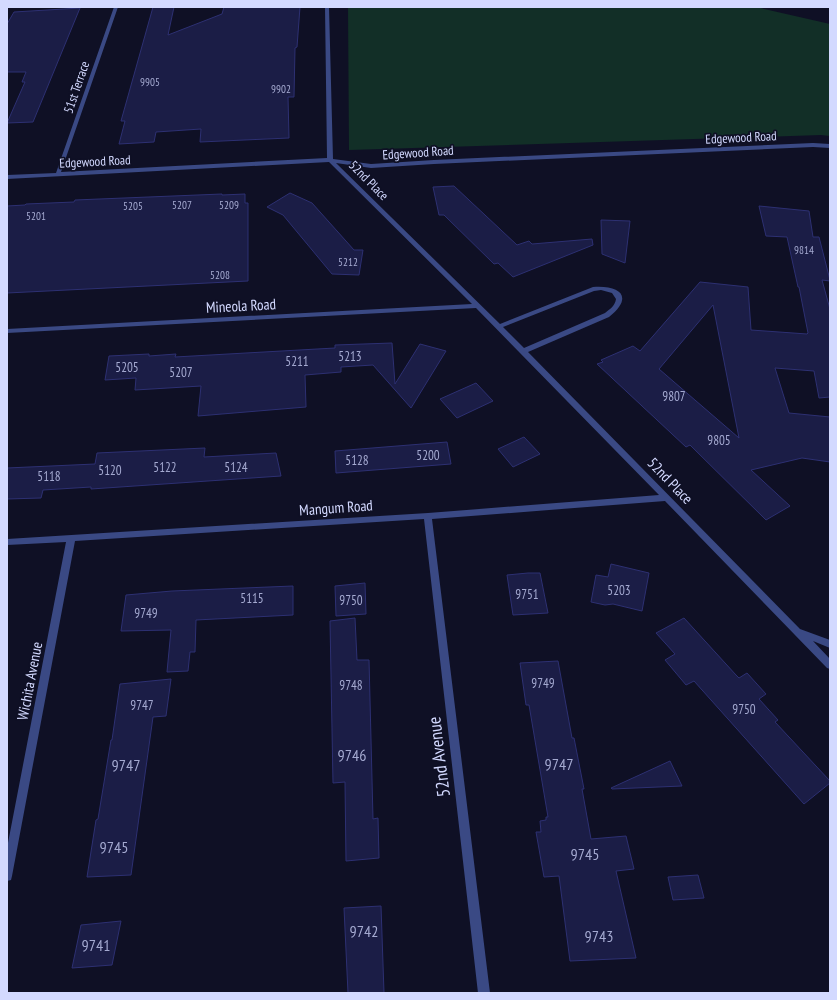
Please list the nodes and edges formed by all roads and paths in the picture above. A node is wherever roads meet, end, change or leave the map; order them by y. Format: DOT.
graph roads {
  1 [pos="116,7"];
  2 [pos="327,7"];
  3 [pos="830,146"];
  4 [pos="330,160"];
  5 [pos="58,174"];
  6 [pos="7,177"];
  7 [pos="476,306"];
  8 [pos="498,327"];
  9 [pos="7,331"];
  10 [pos="523,351"];
  11 [pos="667,498"];
  12 [pos="428,516"];
  13 [pos="71,538"];
  14 [pos="7,542"];
  15 [pos="796,630"];
  16 [pos="830,644"];
  17 [pos="830,665"];
  18 [pos="7,876"];
  19 [pos="484,993"];
  1 -- 5 [label="street, 51st Terrace"];
  2 -- 4 [label="street, 52nd Place"];
  3 -- 4 [label="street, Edgewood Road"];
  4 -- 5 [label="street, Edgewood Road"];
  4 -- 7 [label="street, 52nd Place"];
  5 -- 6 [label="street, Edgewood Road"];
  7 -- 8 [label="street, 52nd Place"];
  7 -- 9 [label="street, Mineola Road"];
  8 -- 10 [label="street, 52nd Place"];
  8 -- 10 [label="street"];
  10 -- 11 [label="street, 52nd Place"];
  11 -- 12 [label="street, Mangum Road"];
  11 -- 15 [label="street, 52nd Place"];
  12 -- 13 [label="street, Mangum Road"];
  12 -- 19 [label="street, 52nd Avenue"];
  13 -- 14 [label="street, Mangum Road"];
  13 -- 18 [label="street, Wichita Avenue"];
  15 -- 16 [label="street, 52nd Place"];
  15 -- 17 [label="street, 52nd Place"];
}
